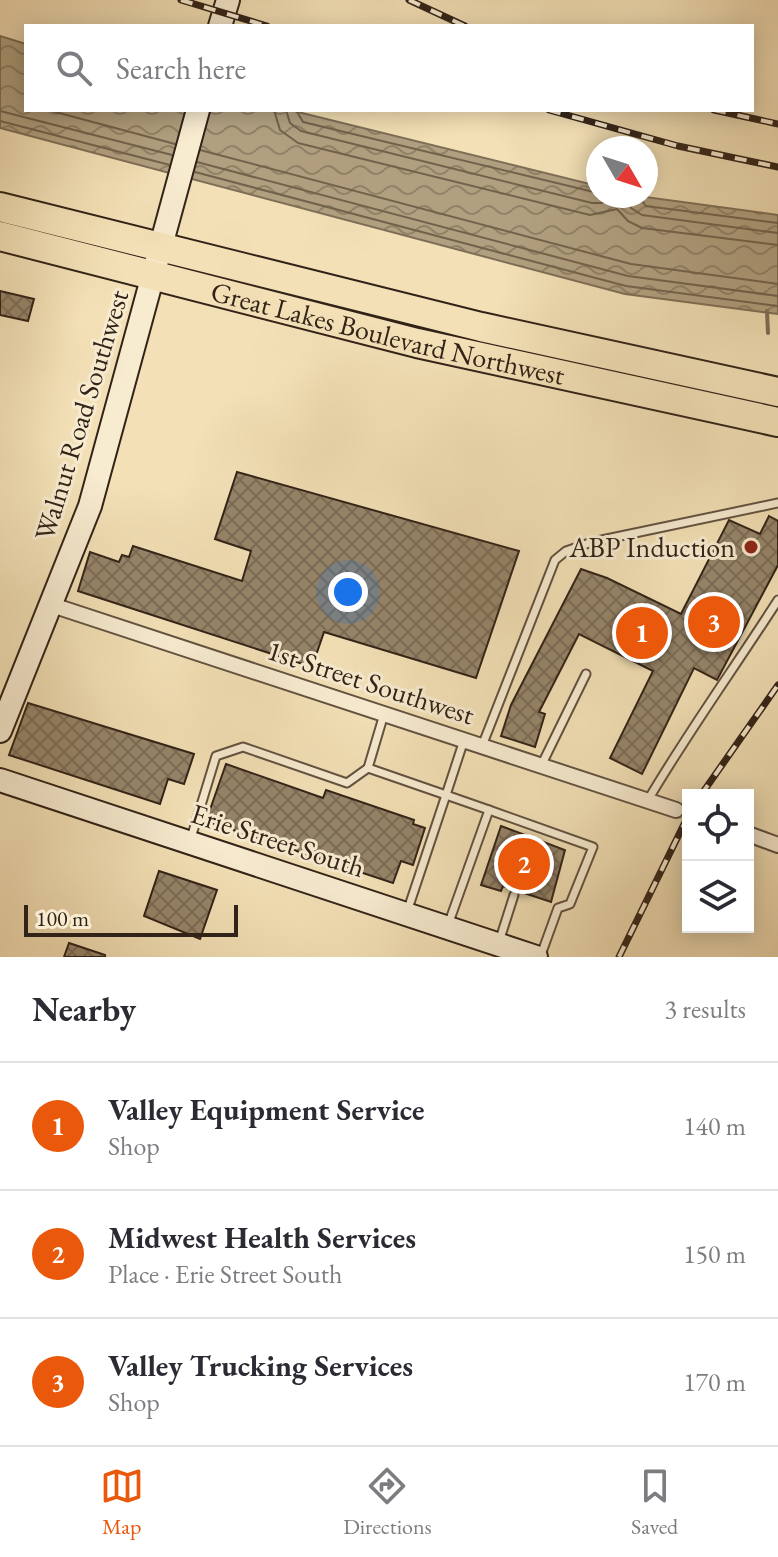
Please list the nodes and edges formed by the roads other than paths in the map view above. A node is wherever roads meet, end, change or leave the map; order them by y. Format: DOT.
graph roads {
  1 [pos="228,0"];
  2 [pos="221,24"];
  3 [pos="197,112"];
  4 [pos="0,207"];
  5 [pos="0,236"];
  6 [pos="163,246"];
  7 [pos="155,275"];
  8 [pos="778,392"];
  9 [pos="778,422"];
  10 [pos="778,503"];
  11 [pos="778,600"];
  12 [pos="49,604"];
  13 [pos="586,674"];
  14 [pos="384,714"];
  15 [pos="0,731"];
  16 [pos="464,740"];
  17 [pos="482,746"];
  18 [pos="541,766"];
  19 [pos="368,768"];
  20 [pos="0,780"];
  21 [pos="446,795"];
  22 [pos="648,800"];
  23 [pos="489,810"];
  24 [pos="676,810"];
  25 [pos="754,836"];
  26 [pos="190,842"];
  27 [pos="778,845"];
  28 [pos="514,895"];
  29 [pos="407,914"];
  30 [pos="448,928"];
  31 [pos="507,950"];
  32 [pos="538,957"];
  1 -- 2 [label="main road"];
  3 -- 6 [label="main road, Walnut Road Southwest"];
  4 -- 6 [label="highway, Great Lakes Boulevard Northwest"];
  5 -- 7 [label="highway, Great Lakes Boulevard Northwest"];
  6 -- 7 [label="main road, Walnut Road Southwest"];
  6 -- 8 [label="highway, Great Lakes Boulevard Northwest"];
  7 -- 9 [label="highway, Great Lakes Boulevard Northwest"];
  7 -- 12 [label="main road, Walnut Road Southwest"];
  10 -- 17 [label="lane"];
  11 -- 22 [label="lane"];
  12 -- 14 [label="street, 1st Street Southwest"];
  12 -- 15 [label="main road, Walnut Road Southwest"];
  13 -- 18 [label="lane"];
  14 -- 16 [label="street, 1st Street Southwest"];
  14 -- 19 [label="lane"];
  16 -- 17 [label="street, 1st Street Southwest"];
  16 -- 21 [label="lane"];
  17 -- 18 [label="street, 1st Street Southwest"];
  18 -- 22 [label="street, 1st Street Southwest"];
  19 -- 21 [label="lane"];
  19 -- 26 [label="lane"];
  20 -- 26 [label="main road, Erie Street South"];
  21 -- 23 [label="lane"];
  21 -- 29 [label="lane"];
  22 -- 24 [label="street, 1st Street Southwest"];
  23 -- 30 [label="lane"];
  23 -- 32 [label="lane"];
  25 -- 27 [label="street"];
  26 -- 29 [label="main road, Erie Street South"];
  28 -- 31 [label="lane"];
  29 -- 30 [label="main road, Erie Street South"];
  30 -- 31 [label="main road, Erie Street South"];
  31 -- 32 [label="main road, Erie Street South"];
}
